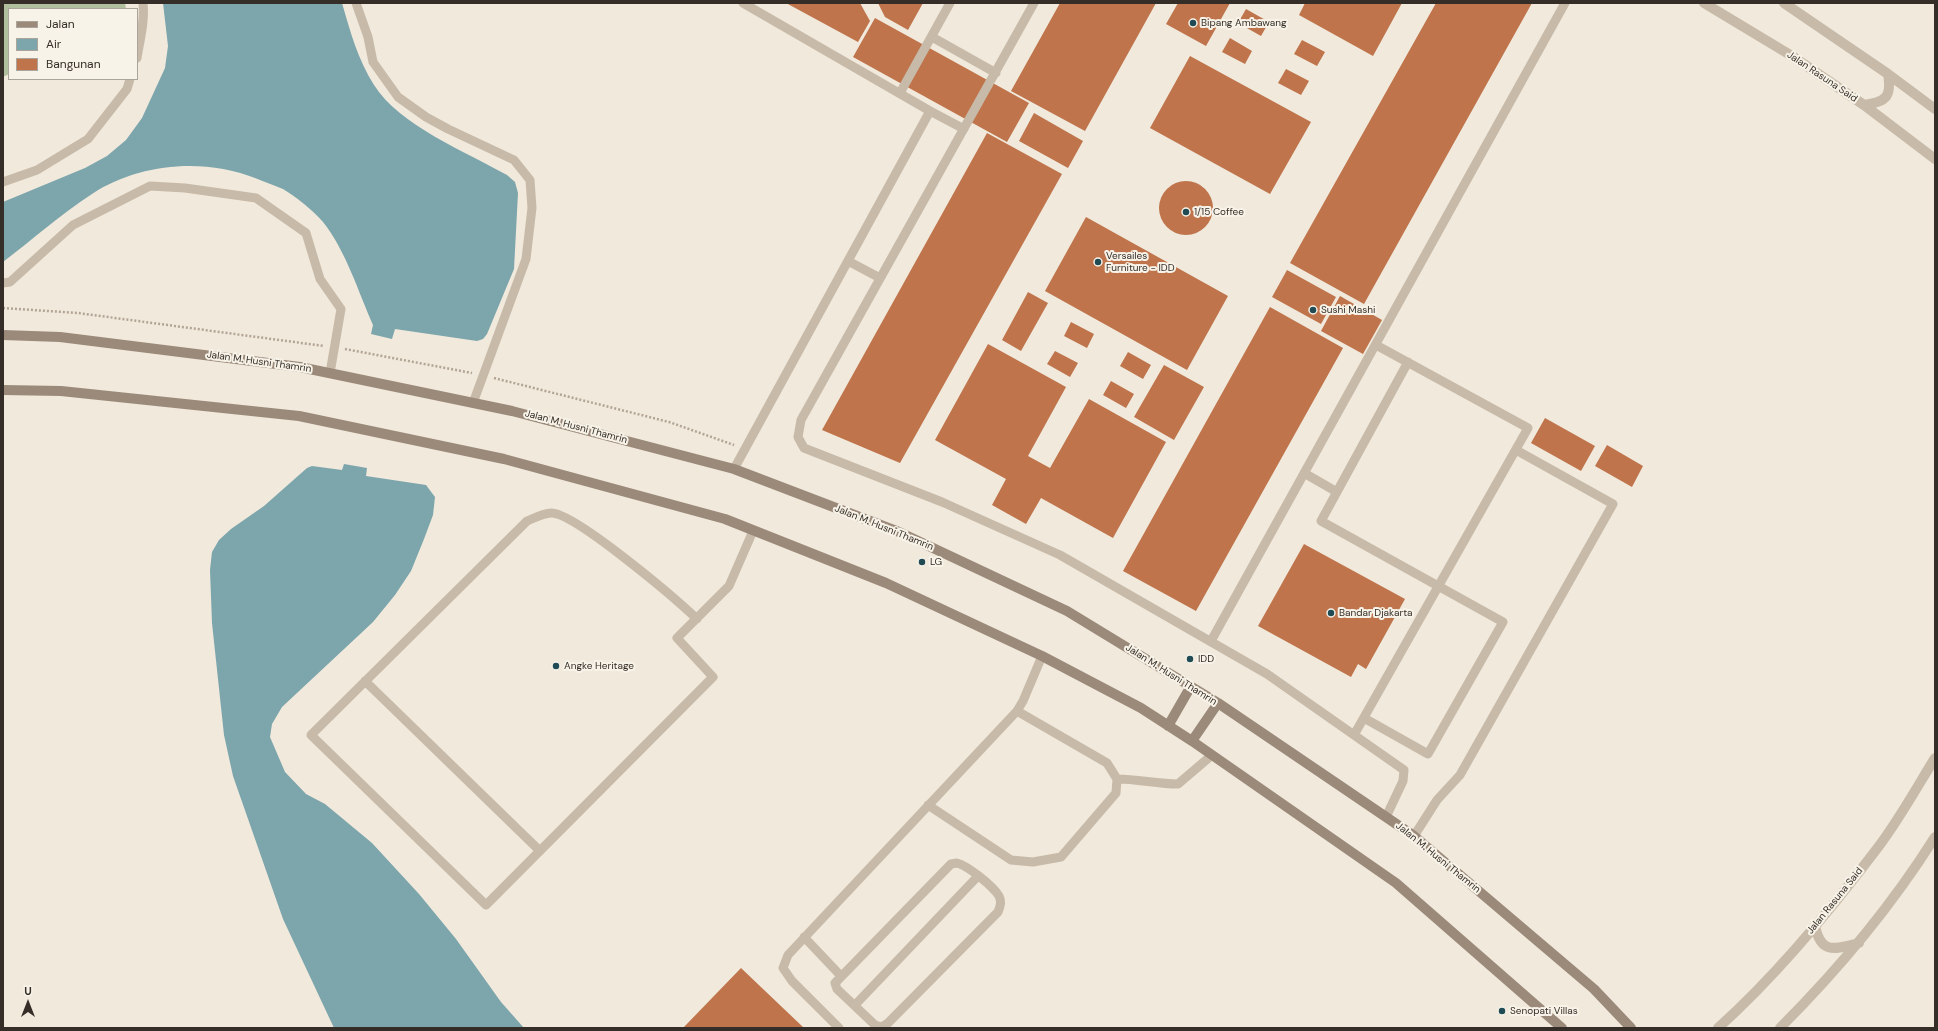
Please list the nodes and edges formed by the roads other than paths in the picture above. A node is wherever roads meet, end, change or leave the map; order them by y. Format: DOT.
graph roads {
  1 [pos="143,3"];
  2 [pos="356,3"];
  3 [pos="743,3"];
  4 [pos="950,3"];
  5 [pos="1034,3"];
  6 [pos="1565,3"];
  7 [pos="1704,3"];
  8 [pos="1784,3"];
  9 [pos="932,37"];
  10 [pos="138,53"];
  11 [pos="996,72"];
  12 [pos="1888,74"];
  13 [pos="130,80"];
  14 [pos="900,93"];
  15 [pos="1864,105"];
  16 [pos="1935,109"];
  17 [pos="930,111"];
  18 [pos="964,129"];
  19 [pos="1935,159"];
  20 [pos="3,182"];
  21 [pos="848,261"];
  22 [pos="880,278"];
  23 [pos="3,283"];
  24 [pos="3,335"];
  25 [pos="1376,344"];
  26 [pos="1408,362"];
  27 [pos="330,373"];
  28 [pos="3,390"];
  29 [pos="472,403"];
  30 [pos="1516,450"];
  31 [pos="734,469"];
  32 [pos="1304,473"];
  33 [pos="1337,492"];
  34 [pos="753,531"];
  35 [pos="1439,586"];
  36 [pos="697,619"];
  37 [pos="1211,641"];
  38 [pos="1042,656"];
  39 [pos="365,681"];
  40 [pos="1191,686"];
  41 [pos="1218,703"];
  42 [pos="1016,711"];
  43 [pos="1364,718"];
  44 [pos="1168,726"];
  45 [pos="1354,735"];
  46 [pos="1192,741"];
  47 [pos="1212,755"];
  48 [pos="1935,758"];
  49 [pos="1117,779"];
  50 [pos="928,805"];
  51 [pos="1386,817"];
  52 [pos="1414,836"];
  53 [pos="1935,837"];
  54 [pos="540,851"];
  55 [pos="978,876"];
  56 [pos="1815,926"];
  57 [pos="804,937"];
  58 [pos="1859,943"];
  59 [pos="841,976"];
  60 [pos="855,1005"];
  61 [pos="839,1028"];
  62 [pos="1562,1028"];
  63 [pos="1631,1028"];
  64 [pos="1718,1028"];
  65 [pos="1780,1028"];
  1 -- 10 [label="lane"];
  2 -- 29 [label="lane"];
  3 -- 14 [label="lane"];
  4 -- 9 [label="lane"];
  5 -- 11 [label="lane"];
  6 -- 25 [label="lane"];
  7 -- 15 [label="street, Jalan Rasuna Said"];
  8 -- 12 [label="street"];
  9 -- 11 [label="lane"];
  9 -- 14 [label="lane"];
  11 -- 18 [label="lane"];
  12 -- 15 [label="street"];
  12 -- 16 [label="street"];
  13 -- 20 [label="lane"];
  14 -- 17 [label="lane"];
  15 -- 19 [label="street, Jalan Rasuna Said"];
  17 -- 18 [label="lane"];
  17 -- 21 [label="lane"];
  18 -- 22 [label="lane"];
  21 -- 22 [label="lane"];
  21 -- 31 [label="lane"];
  22 -- 37 [label="lane"];
  23 -- 27 [label="lane"];
  24 -- 27 [label="main road, Jalan M. Husni Thamrin"];
  25 -- 26 [label="lane"];
  25 -- 32 [label="lane"];
  26 -- 30 [label="lane"];
  26 -- 33 [label="lane"];
  27 -- 29 [label="main road, Jalan M. Husni Thamrin"];
  28 -- 34 [label="main road"];
  29 -- 31 [label="main road, Jalan M. Husni Thamrin"];
  30 -- 35 [label="lane"];
  30 -- 52 [label="lane"];
  31 -- 40 [label="main road, Jalan M. Husni Thamrin"];
  32 -- 33 [label="lane"];
  32 -- 37 [label="lane"];
  33 -- 35 [label="lane"];
  34 -- 36 [label="lane"];
  34 -- 38 [label="main road"];
  35 -- 43 [label="lane"];
  35 -- 43 [label="lane"];
  36 -- 39 [label="lane"];
  36 -- 54 [label="lane"];
  37 -- 45 [label="lane"];
  38 -- 42 [label="lane"];
  38 -- 44 [label="main road"];
  39 -- 54 [label="lane"];
  39 -- 54 [label="lane"];
  40 -- 41 [label="main road, Jalan M. Husni Thamrin"];
  40 -- 44 [label="main road"];
  41 -- 46 [label="main road"];
  41 -- 51 [label="main road, Jalan M. Husni Thamrin"];
  42 -- 49 [label="lane"];
  42 -- 50 [label="lane"];
  43 -- 45 [label="lane"];
  44 -- 46 [label="main road"];
  45 -- 51 [label="lane"];
  46 -- 47 [label="main road"];
  47 -- 49 [label="lane"];
  47 -- 62 [label="main road"];
  48 -- 56 [label="street, Jalan Rasuna Said"];
  49 -- 50 [label="lane"];
  50 -- 57 [label="lane"];
  51 -- 52 [label="main road, Jalan M. Husni Thamrin"];
  52 -- 63 [label="main road, Jalan M. Husni Thamrin"];
  53 -- 58 [label="street"];
  55 -- 59 [label="lane"];
  55 -- 60 [label="lane"];
  55 -- 60 [label="lane"];
  56 -- 58 [label="street"];
  56 -- 64 [label="street, Jalan Rasuna Said"];
  57 -- 59 [label="lane"];
  57 -- 61 [label="lane"];
  58 -- 65 [label="street"];
  59 -- 60 [label="lane"];
}
